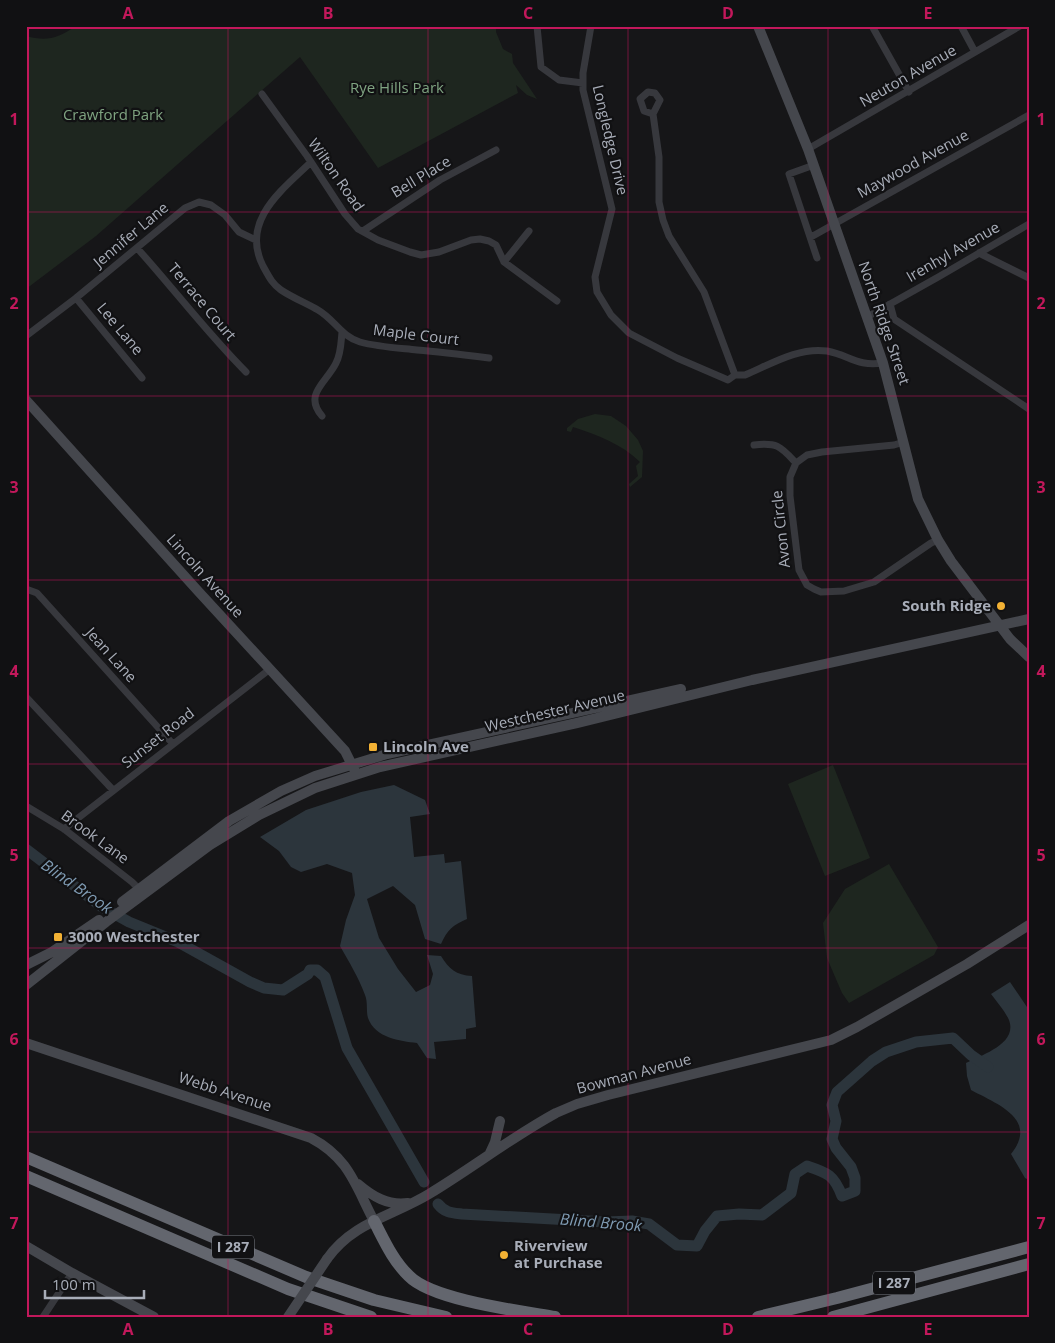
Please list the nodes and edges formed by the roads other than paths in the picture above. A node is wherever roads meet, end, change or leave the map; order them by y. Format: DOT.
graph roads {
  1 [pos="537,26"];
  2 [pos="591,26"];
  3 [pos="758,26"];
  4 [pos="872,26"];
  5 [pos="961,26"];
  6 [pos="1020,26"];
  7 [pos="976,52"];
  8 [pos="583,83"];
  9 [pos="909,92"];
  10 [pos="262,94"];
  11 [pos="653,114"];
  12 [pos="1029,115"];
  13 [pos="808,149"];
  14 [pos="496,150"];
  15 [pos="311,162"];
  16 [pos="814,165"];
  17 [pos="834,223"];
  18 [pos="1029,224"];
  19 [pos="363,231"];
  20 [pos="529,231"];
  21 [pos="811,237"];
  22 [pos="256,240"];
  23 [pos="137,248"];
  24 [pos="978,254"];
  25 [pos="817,258"];
  26 [pos="504,262"];
  27 [pos="1029,278"];
  28 [pos="76,298"];
  29 [pos="557,301"];
  30 [pos="890,304"];
  31 [pos="867,317"];
  32 [pos="342,332"];
  33 [pos="26,336"];
  34 [pos="489,358"];
  35 [pos="883,363"];
  36 [pos="246,372"];
  37 [pos="735,375"];
  38 [pos="142,378"];
  39 [pos="26,400"];
  40 [pos="1029,409"];
  41 [pos="322,416"];
  42 [pos="904,442"];
  43 [pos="754,445"];
  44 [pos="796,463"];
  45 [pos="938,540"];
  46 [pos="26,589"];
  47 [pos="1029,612"];
  48 [pos="1029,619"];
  49 [pos="997,622"];
  50 [pos="1029,657"];
  51 [pos="270,669"];
  52 [pos="26,697"];
  53 [pos="173,744"];
  54 [pos="351,764"];
  55 [pos="357,774"];
  56 [pos="113,790"];
  57 [pos="26,806"];
  58 [pos="64,829"];
  59 [pos="142,891"];
  60 [pos="103,921"];
  61 [pos="1029,925"];
  62 [pos="26,966"];
  63 [pos="26,985"];
  64 [pos="26,1042"];
  65 [pos="500,1121"];
  66 [pos="488,1156"];
  67 [pos="26,1157"];
  68 [pos="26,1176"];
  69 [pos="355,1182"];
  70 [pos="413,1202"];
  71 [pos="374,1221"];
  72 [pos="26,1246"];
  73 [pos="1029,1247"];
  74 [pos="1029,1264"];
  75 [pos="72,1273"];
  76 [pos="43,1317"];
  77 [pos="154,1317"];
  78 [pos="288,1317"];
  79 [pos="371,1317"];
  80 [pos="446,1317"];
  81 [pos="555,1317"];
  82 [pos="758,1317"];
  83 [pos="834,1317"];
  1 -- 8 [label="street"];
  2 -- 8 [label="street, Longledge Drive"];
  3 -- 13 [label="main road, North Ridge Street"];
  4 -- 9 [label="street"];
  5 -- 7 [label="street"];
  6 -- 7 [label="street, Neuton Avenue"];
  7 -- 9 [label="street, Neuton Avenue"];
  8 -- 37 [label="street, Longledge Drive"];
  9 -- 13 [label="street, Neuton Avenue"];
  10 -- 15 [label="street, Wilton Road"];
  11 -- 37 [label="street"];
  12 -- 17 [label="street, Maywood Avenue"];
  13 -- 16 [label="main road, North Ridge Street"];
  14 -- 19 [label="street, Bell Place"];
  15 -- 19 [label="street, Wilton Road"];
  15 -- 22 [label="street"];
  16 -- 17 [label="main road, North Ridge Street"];
  16 -- 21 [label="street"];
  17 -- 21 [label="street, Maywood Avenue"];
  17 -- 31 [label="main road, North Ridge Street"];
  18 -- 24 [label="street, Irenhyl Avenue"];
  19 -- 26 [label="street, Wilton Road"];
  20 -- 26 [label="street"];
  21 -- 25 [label="street"];
  22 -- 23 [label="street, Jennifer Lane"];
  22 -- 32 [label="street"];
  23 -- 28 [label="street, Jennifer Lane"];
  23 -- 36 [label="street, Terrace Court"];
  24 -- 27 [label="street"];
  24 -- 30 [label="street, Irenhyl Avenue"];
  26 -- 29 [label="street, Wilton Road"];
  28 -- 33 [label="street, Jennifer Lane"];
  28 -- 38 [label="street, Lee Lane"];
  30 -- 31 [label="street, Irenhyl Avenue"];
  30 -- 40 [label="street"];
  31 -- 35 [label="main road, North Ridge Street"];
  32 -- 34 [label="street, Maple Court"];
  32 -- 41 [label="street"];
  35 -- 37 [label="street, Longledge Drive"];
  35 -- 42 [label="main road, North Ridge Street"];
  39 -- 51 [label="main road, Lincoln Avenue"];
  42 -- 44 [label="street"];
  42 -- 45 [label="main road, North Ridge Street"];
  43 -- 44 [label="street"];
  44 -- 45 [label="street, Avon Circle"];
  45 -- 49 [label="main road, North Ridge Street"];
  46 -- 53 [label="street, Jean Lane"];
  47 -- 49 [label="main road, Westchester Avenue"];
  48 -- 49 [label="main road, Westchester Avenue"];
  49 -- 50 [label="main road, North Ridge Street"];
  49 -- 54 [label="main road, Westchester Avenue"];
  49 -- 55 [label="main road, Westchester Avenue"];
  51 -- 53 [label="street, Sunset Road"];
  51 -- 54 [label="main road, Lincoln Avenue"];
  52 -- 56 [label="street"];
  53 -- 56 [label="street, Sunset Road"];
  54 -- 55 [label="main road, Lincoln Avenue"];
  54 -- 59 [label="main road, Westchester Avenue"];
  55 -- 59 [label="main road, Westchester Avenue"];
  56 -- 58 [label="street, Sunset Road"];
  57 -- 58 [label="street, Brook Lane"];
  58 -- 59 [label="street, Brook Lane"];
  59 -- 60 [label="main road, Westchester Avenue"];
  60 -- 62 [label="main road, Westchester Avenue"];
  60 -- 63 [label="main road, Westchester Avenue"];
  61 -- 66 [label="main road, Bowman Avenue"];
  64 -- 69 [label="main road, Webb Avenue"];
  65 -- 66 [label="main road"];
  66 -- 70 [label="main road, Bowman Avenue"];
  67 -- 80 [label="highway, I 287"];
  68 -- 79 [label="highway, I 287"];
  69 -- 70 [label="main road"];
  69 -- 71 [label="main road, Webb Avenue"];
  70 -- 71 [label="main road, Bowman Avenue"];
  71 -- 78 [label="main road, Bowman Avenue, bridge"];
  71 -- 81 [label="highway"];
  72 -- 75 [label="main road"];
  73 -- 82 [label="highway, I 287"];
  74 -- 83 [label="highway, I 287"];
  75 -- 76 [label="street"];
  75 -- 77 [label="main road"];
}
